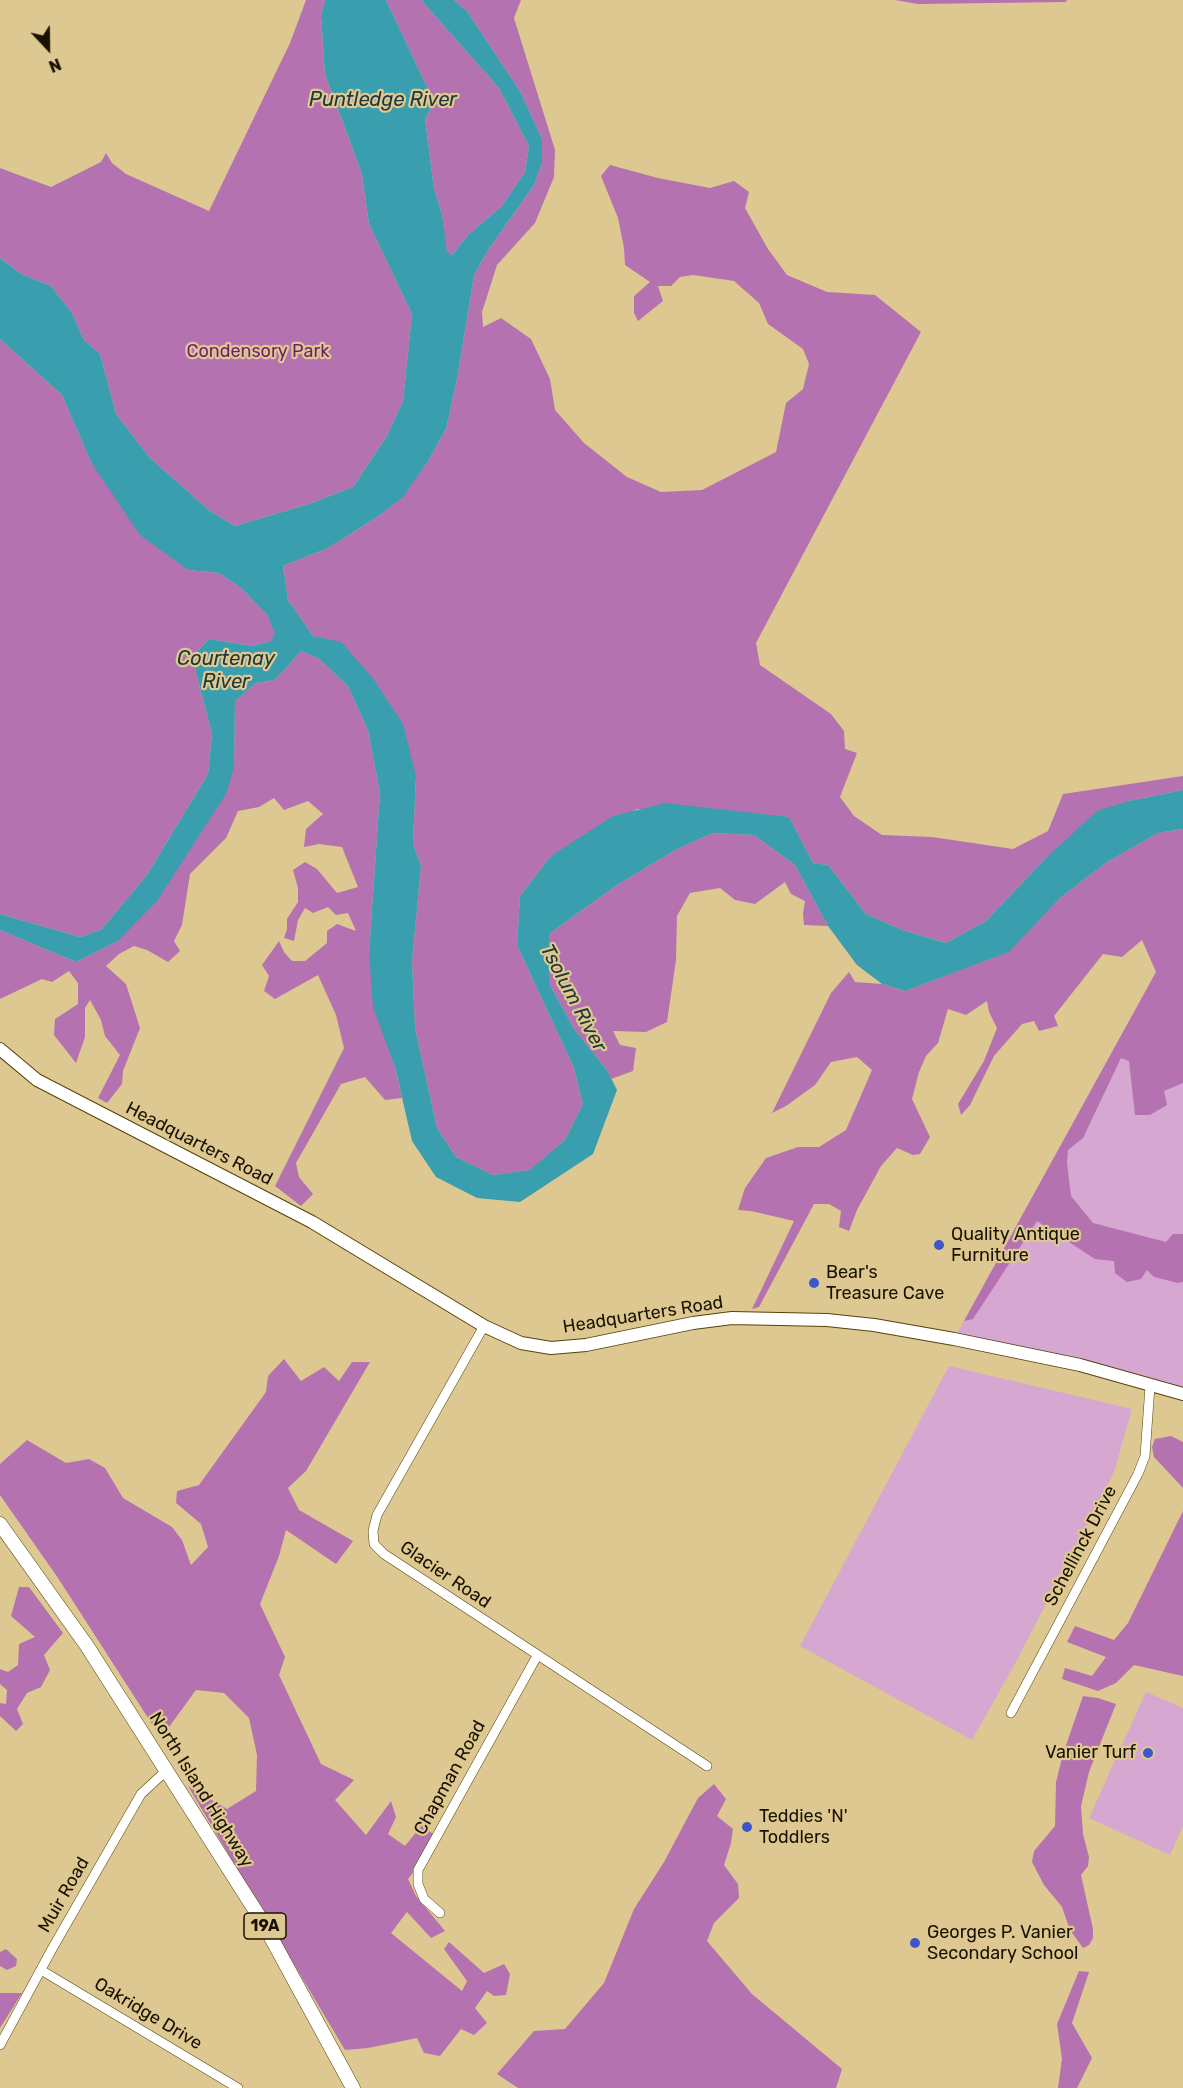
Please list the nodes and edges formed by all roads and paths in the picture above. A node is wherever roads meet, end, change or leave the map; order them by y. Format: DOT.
graph roads {
  1 [pos="0,1049"];
  2 [pos="484,1326"];
  3 [pos="1150,1386"];
  4 [pos="1183,1394"];
  5 [pos="0,1524"];
  6 [pos="537,1656"];
  7 [pos="1011,1713"];
  8 [pos="707,1766"];
  9 [pos="167,1770"];
  10 [pos="440,1913"];
  11 [pos="41,1970"];
  12 [pos="0,2045"];
  13 [pos="238,2088"];
  14 [pos="353,2088"];
  1 -- 2 [label="main road, Headquarters Road"];
  2 -- 3 [label="main road, Headquarters Road"];
  2 -- 6 [label="street, Glacier Road"];
  3 -- 4 [label="main road, Headquarters Road"];
  3 -- 7 [label="street, Schellinck Drive"];
  5 -- 9 [label="main road, North Island Highway / 19A"];
  6 -- 8 [label="street, Glacier Road"];
  6 -- 10 [label="street, Chapman Road"];
  9 -- 11 [label="street, Muir Road"];
  9 -- 14 [label="main road, North Island Highway / 19A"];
  11 -- 12 [label="street, Muir Road"];
  11 -- 13 [label="street, Oakridge Drive"];
}
